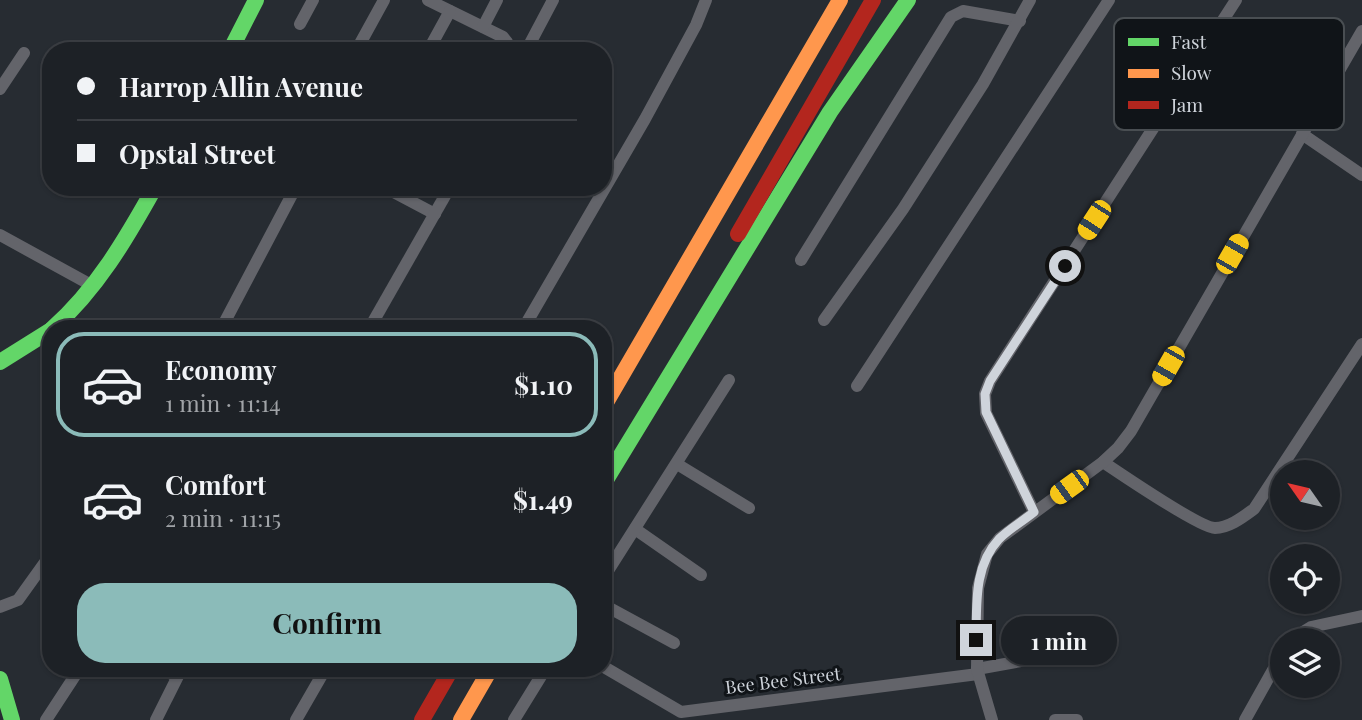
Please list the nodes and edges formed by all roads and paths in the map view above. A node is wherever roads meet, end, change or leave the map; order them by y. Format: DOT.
graph roads {
  1 [pos="313,0"];
  2 [pos="384,0"];
  3 [pos="428,0"];
  4 [pos="497,0"];
  5 [pos="552,0"];
  6 [pos="706,0"];
  7 [pos="840,0"];
  8 [pos="873,0"];
  9 [pos="908,0"];
  10 [pos="1030,0"];
  11 [pos="1109,0"];
  12 [pos="1236,0"];
  13 [pos="254,1"];
  14 [pos="450,11"];
  15 [pos="1224,18"];
  16 [pos="1020,21"];
  17 [pos="300,24"];
  18 [pos="483,27"];
  19 [pos="1362,31"];
  20 [pos="234,42"];
  21 [pos="361,42"];
  22 [pos="433,42"];
  23 [pos="507,42"];
  24 [pos="531,42"];
  25 [pos="24,53"];
  26 [pos="1344,62"];
  27 [pos="0,89"];
  28 [pos="1152,130"];
  29 [pos="1304,130"];
  30 [pos="1302,134"];
  31 [pos="1362,175"];
  32 [pos="612,176"];
  33 [pos="150,196"];
  34 [pos="291,196"];
  35 [pos="401,196"];
  36 [pos="445,196"];
  37 [pos="600,196"];
  38 [pos="435,214"];
  39 [pos="0,235"];
  40 [pos="801,260"];
  41 [pos="93,286"];
  42 [pos="62,320"];
  43 [pos="226,320"];
  44 [pos="374,320"];
  45 [pos="528,320"];
  46 [pos="824,320"];
  47 [pos="42,337"];
  48 [pos="1362,344"];
  49 [pos="0,362"];
  50 [pos="729,380"];
  51 [pos="857,386"];
  52 [pos="612,392"];
  53 [pos="612,453"];
  54 [pos="1103,462"];
  55 [pos="677,464"];
  56 [pos="612,470"];
  57 [pos="749,508"];
  58 [pos="1034,512"];
  59 [pos="635,529"];
  60 [pos="612,565"];
  61 [pos="42,567"];
  62 [pos="701,575"];
  63 [pos="0,607"];
  64 [pos="612,609"];
  65 [pos="1362,616"];
  66 [pos="1309,628"];
  67 [pos="674,643"];
  68 [pos="1043,657"];
  69 [pos="612,672"];
  70 [pos="978,672"];
  71 [pos="1270,675"];
  72 [pos="74,677"];
  73 [pos="178,677"];
  74 [pos="321,677"];
  75 [pos="447,677"];
  76 [pos="486,677"];
  77 [pos="540,677"];
  78 [pos="1,688"];
  79 [pos="12,720"];
  80 [pos="46,720"];
  81 [pos="156,720"];
  82 [pos="296,720"];
  83 [pos="422,720"];
  84 [pos="461,720"];
  85 [pos="514,720"];
  86 [pos="992,720"];
  87 [pos="1055,720"];
  88 [pos="1077,720"];
  89 [pos="1245,720"];
  1 -- 17 [label="street"];
  2 -- 21 [label="street"];
  3 -- 14 [label="street"];
  4 -- 18 [label="street"];
  5 -- 24 [label="street"];
  6 -- 32 [label="street"];
  7 -- 52 [label="main road"];
  8 -- 53 [label="main road"];
  9 -- 56 [label="main road"];
  10 -- 16 [label="street"];
  11 -- 51 [label="street"];
  12 -- 15 [label="street"];
  13 -- 20 [label="main road"];
  14 -- 18 [label="street"];
  14 -- 22 [label="street"];
  16 -- 40 [label="street"];
  16 -- 46 [label="street"];
  18 -- 23 [label="street"];
  19 -- 26 [label="street"];
  25 -- 27 [label="street"];
  28 -- 58 [label="street"];
  29 -- 30 [label="street"];
  30 -- 31 [label="street"];
  30 -- 54 [label="street"];
  33 -- 41 [label="main road"];
  34 -- 43 [label="street"];
  35 -- 38 [label="street"];
  36 -- 38 [label="street"];
  37 -- 45 [label="street"];
  38 -- 44 [label="street"];
  39 -- 41 [label="street"];
  41 -- 42 [label="main road"];
  47 -- 49 [label="main road"];
  48 -- 54 [label="street"];
  50 -- 55 [label="street"];
  54 -- 58 [label="street"];
  55 -- 57 [label="street"];
  55 -- 59 [label="street"];
  58 -- 70 [label="street"];
  59 -- 60 [label="street"];
  59 -- 62 [label="street"];
  61 -- 63 [label="street"];
  64 -- 67 [label="street"];
  65 -- 66 [label="street"];
  68 -- 70 [label="street, Bee Bee Street"];
  69 -- 70 [label="street, Bee Bee Street"];
  70 -- 86 [label="street"];
  71 -- 89 [label="street"];
  72 -- 80 [label="street"];
  73 -- 81 [label="street"];
  74 -- 82 [label="street"];
  75 -- 83 [label="main road"];
  76 -- 84 [label="main road"];
  77 -- 85 [label="street"];
  78 -- 79 [label="main road"];
  87 -- 88 [label="street"];
}
